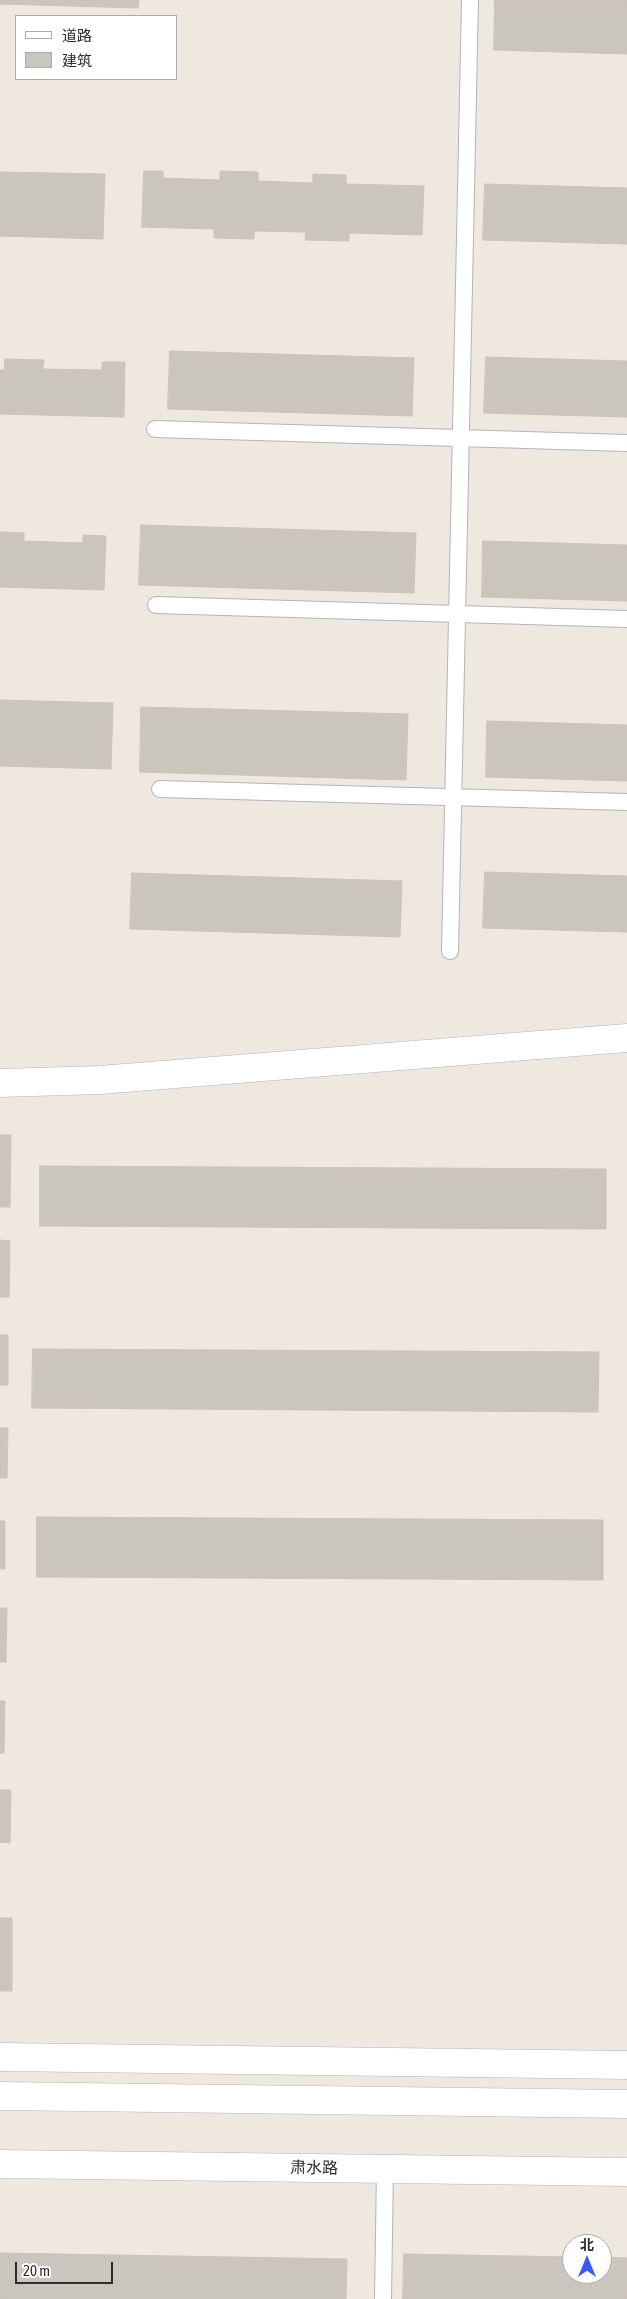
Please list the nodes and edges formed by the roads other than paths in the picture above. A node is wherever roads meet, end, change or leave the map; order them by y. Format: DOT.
graph roads {
  1 [pos="470,0"];
  2 [pos="155,429"];
  3 [pos="461,438"];
  4 [pos="627,442"];
  5 [pos="156,605"];
  6 [pos="457,614"];
  7 [pos="627,619"];
  8 [pos="160,789"];
  9 [pos="453,797"];
  10 [pos="627,802"];
  11 [pos="450,951"];
  12 [pos="627,1038"];
  13 [pos="0,1083"];
  14 [pos="0,2057"];
  15 [pos="627,2066"];
  16 [pos="0,2096"];
  17 [pos="627,2104"];
  18 [pos="0,2164"];
  19 [pos="385,2169"];
  20 [pos="627,2172"];
  21 [pos="383,2299"];
  1 -- 3 [label="lane"];
  2 -- 3 [label="lane"];
  3 -- 4 [label="lane"];
  3 -- 6 [label="lane"];
  5 -- 6 [label="lane"];
  6 -- 7 [label="lane"];
  6 -- 9 [label="lane"];
  8 -- 9 [label="lane"];
  9 -- 10 [label="lane"];
  9 -- 11 [label="lane"];
  12 -- 13 [label="street"];
  14 -- 15 [label="street"];
  16 -- 17 [label="street"];
  18 -- 19 [label="street, 肃水路"];
  19 -- 20 [label="street, 肃水路"];
  19 -- 21 [label="lane"];
}
